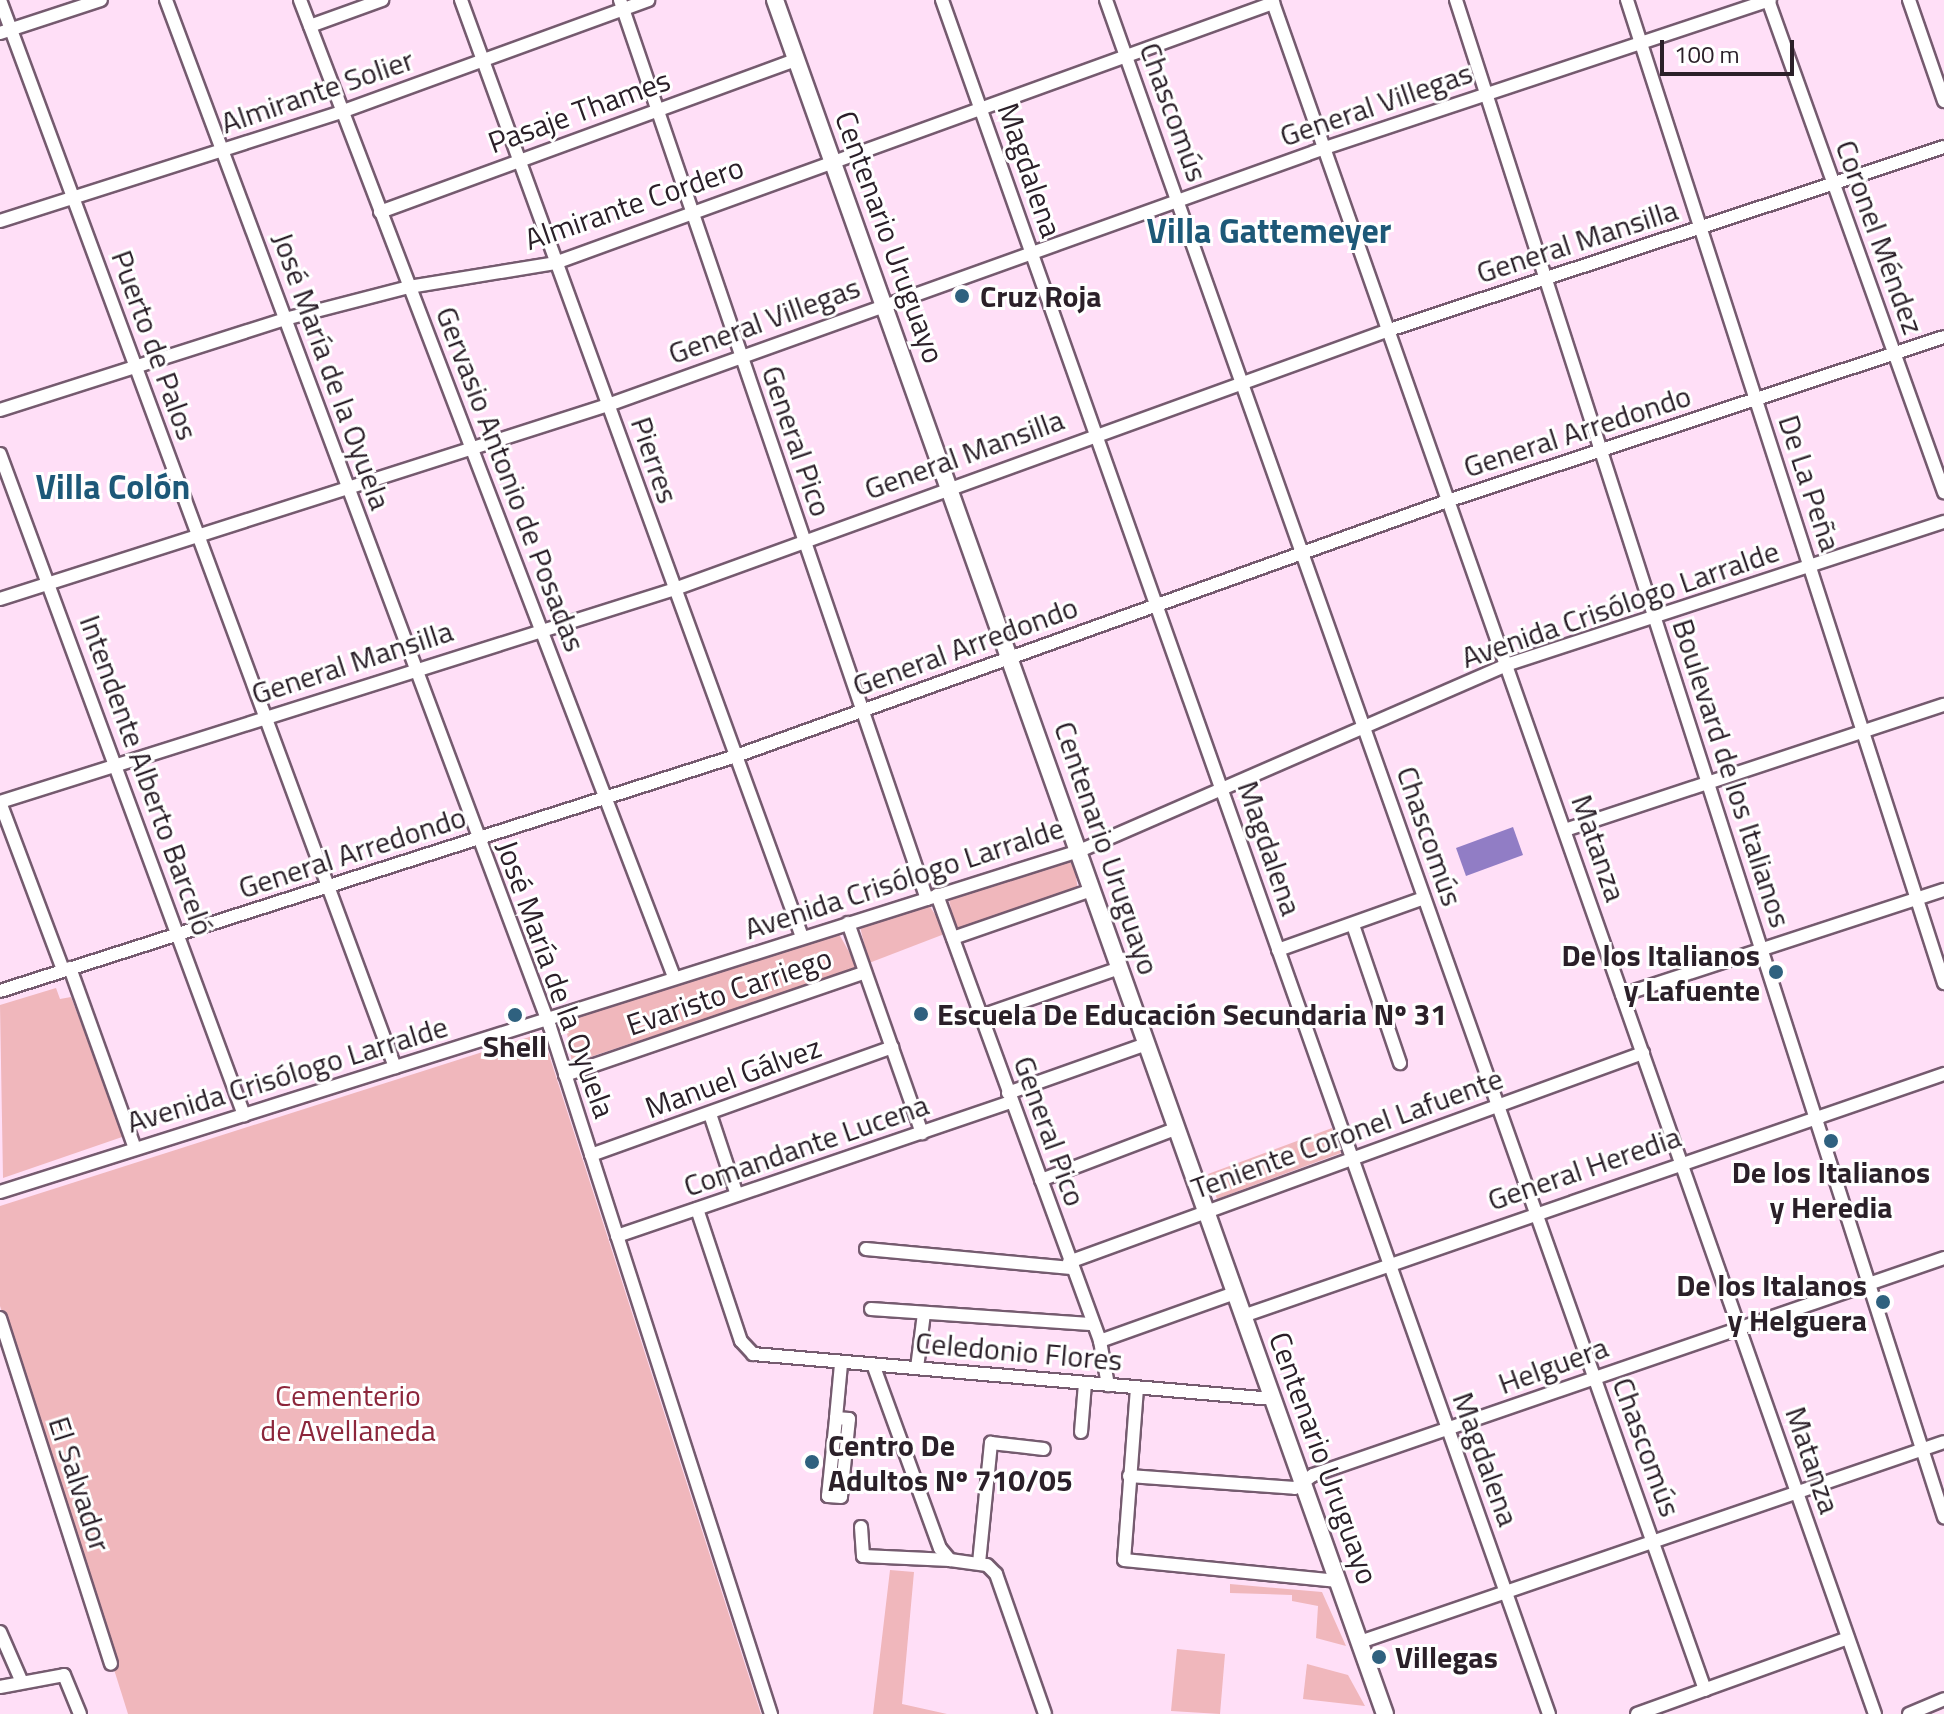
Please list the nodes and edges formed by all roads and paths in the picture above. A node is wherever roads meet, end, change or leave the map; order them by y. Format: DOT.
graph roads {
  1 [pos="0,0"];
  2 [pos="101,0"];
  3 [pos="166,0"];
  4 [pos="300,0"];
  5 [pos="382,0"];
  6 [pos="461,0"];
  7 [pos="648,0"];
  8 [pos="775,0"];
  9 [pos="942,0"];
  10 [pos="1106,0"];
  11 [pos="1456,0"];
  12 [pos="1627,0"];
  13 [pos="1769,0"];
  14 [pos="1909,0"];
  15 [pos="1273,2"];
  16 [pos="621,4"];
  17 [pos="310,26"];
  18 [pos="5,31"];
  19 [pos="1641,43"];
  20 [pos="1125,55"];
  21 [pos="796,60"];
  22 [pos="481,62"];
  23 [pos="1486,93"];
  24 [pos="1944,101"];
  25 [pos="980,107"];
  26 [pos="658,111"];
  27 [pos="341,112"];
  28 [pos="1944,147"];
  29 [pos="1325,148"];
  30 [pos="222,150"];
  31 [pos="833,160"];
  32 [pos="517,161"];
  33 [pos="1834,184"];
  34 [pos="72,197"];
  35 [pos="1178,200"];
  36 [pos="380,212"];
  37 [pos="693,212"];
  38 [pos="0,221"];
  39 [pos="1699,228"];
  40 [pos="1030,251"];
  41 [pos="555,263"];
  42 [pos="1546,279"];
  43 [pos="409,287"];
  44 [pos="883,303"];
  45 [pos="285,319"];
  46 [pos="1389,330"];
  47 [pos="1944,337"];
  48 [pos="1894,354"];
  49 [pos="741,358"];
  50 [pos="136,367"];
  51 [pos="1244,382"];
  52 [pos="1756,400"];
  53 [pos="608,405"];
  54 [pos="0,410"];
  55 [pos="1095,433"];
  56 [pos="472,449"];
  57 [pos="1600,451"];
  58 [pos="0,454"];
  59 [pos="949,486"];
  60 [pos="347,489"];
  61 [pos="1944,492"];
  62 [pos="1450,500"];
  63 [pos="1944,522"];
  64 [pos="198,536"];
  65 [pos="804,541"];
  66 [pos="1303,552"];
  67 [pos="1810,564"];
  68 [pos="48,584"];
  69 [pos="672,590"];
  70 [pos="0,599"];
  71 [pos="1158,605"];
  72 [pos="1653,615"];
  73 [pos="542,630"];
  74 [pos="1009,657"];
  75 [pos="1509,664"];
  76 [pos="416,669"];
  77 [pos="1944,705"];
  78 [pos="862,711"];
  79 [pos="265,716"];
  80 [pos="1364,726"];
  81 [pos="1862,732"];
  82 [pos="736,756"];
  83 [pos="115,766"];
  84 [pos="1707,785"];
  85 [pos="1221,788"];
  86 [pos="606,799"];
  87 [pos="0,802"];
  88 [pos="1565,830"];
  89 [pos="479,838"];
  90 [pos="1079,851"];
  91 [pos="331,886"];
  92 [pos="1092,890"];
  93 [pos="1944,890"];
  94 [pos="932,897"];
  95 [pos="1424,898"];
  96 [pos="1916,899"];
  97 [pos="848,923"];
  98 [pos="1353,925"];
  99 [pos="178,935"];
  100 [pos="802,937"];
  101 [pos="953,938"];
  102 [pos="1278,950"];
  103 [pos="1762,951"];
  104 [pos="1120,968"];
  105 [pos="66,969"];
  106 [pos="865,972"];
  107 [pos="674,977"];
  108 [pos="1944,983"];
  109 [pos="0,991"];
  110 [pos="1622,995"];
  111 [pos="981,1016"];
  112 [pos="551,1018"];
  113 [pos="1146,1044"];
  114 [pos="892,1047"];
  115 [pos="1643,1053"];
  116 [pos="1400,1063"];
  117 [pos="395,1067"];
  118 [pos="569,1074"];
  119 [pos="1944,1074"];
  120 [pos="1010,1097"];
  121 [pos="1497,1104"];
  122 [pos="710,1114"];
  123 [pos="244,1115"];
  124 [pos="1815,1117"];
  125 [pos="1175,1129"];
  126 [pos="922,1133"];
  127 [pos="135,1149"];
  128 [pos="594,1153"];
  129 [pos="1349,1156"];
  130 [pos="1681,1161"];
  131 [pos="1041,1180"];
  132 [pos="0,1192"];
  133 [pos="737,1195"];
  134 [pos="697,1209"];
  135 [pos="1206,1209"];
  136 [pos="1536,1212"];
  137 [pos="620,1235"];
  138 [pos="866,1249"];
  139 [pos="1944,1258"];
  140 [pos="1388,1264"];
  141 [pos="1070,1265"];
  142 [pos="1868,1283"];
  143 [pos="1235,1293"];
  144 [pos="871,1309"];
  145 [pos="924,1313"];
  146 [pos="1243,1316"];
  147 [pos="0,1318"];
  148 [pos="1093,1324"];
  149 [pos="1739,1326"];
  150 [pos="1100,1341"];
  151 [pos="6,1358"];
  152 [pos="841,1364"];
  153 [pos="874,1367"];
  154 [pos="917,1368"];
  155 [pos="1594,1378"];
  156 [pos="1085,1383"];
  157 [pos="1108,1385"];
  158 [pos="1137,1388"];
  159 [pos="1273,1399"];
  160 [pos="836,1418"];
  161 [pos="1448,1430"];
  162 [pos="1081,1432"];
  163 [pos="1944,1442"];
  164 [pos="1044,1449"];
  165 [pos="1922,1449"];
  166 [pos="1129,1476"];
  167 [pos="1303,1484"];
  168 [pos="1797,1491"];
  169 [pos="1944,1517"];
  170 [pos="861,1527"];
  171 [pos="1653,1540"];
  172 [pos="950,1560"];
  173 [pos="979,1563"];
  174 [pos="1338,1581"];
  175 [pos="1506,1593"];
  176 [pos="0,1632"];
  177 [pos="1848,1638"];
  178 [pos="1360,1642"];
  179 [pos="111,1664"];
  180 [pos="21,1680"];
  181 [pos="0,1687"];
  182 [pos="1705,1690"];
  183 [pos="1944,1699"];
  184 [pos="80,1714"];
  185 [pos="771,1714"];
  186 [pos="779,1714"];
  187 [pos="1045,1714"];
  188 [pos="1385,1714"];
  189 [pos="1549,1714"];
  190 [pos="1637,1714"];
  191 [pos="1875,1714"];
  192 [pos="1909,1714"];
  1 -- 18 [label="street, Puerto de Palos"];
  2 -- 18 [label="street"];
  3 -- 30 [label="street, José María de la Oyuela"];
  4 -- 17 [label="street, Gervasio Antonio de Posadas"];
  5 -- 17 [label="street"];
  6 -- 22 [label="street, Pierres"];
  7 -- 16 [label="street, Almirante Solier"];
  8 -- 21 [label="main road, Centenario Uruguayo"];
  9 -- 25 [label="street, Magdalena"];
  10 -- 20 [label="street, Chascomús"];
  11 -- 23 [label="street, Boulevard de los Italianos"];
  12 -- 19 [label="street, De La Peña"];
  13 -- 19 [label="street, General Villegas"];
  13 -- 33 [label="street, Coronel Méndez"];
  14 -- 24 [label="street"];
  15 -- 20 [label="street, Almirante Cordero"];
  15 -- 29 [label="street, Matanza"];
  16 -- 22 [label="street, Almirante Solier"];
  16 -- 26 [label="street, General Pico"];
  17 -- 27 [label="street, Gervasio Antonio de Posadas"];
  18 -- 34 [label="street, Puerto de Palos"];
  19 -- 23 [label="street, General Villegas"];
  19 -- 39 [label="street, De La Peña"];
  20 -- 25 [label="street, Almirante Cordero"];
  20 -- 35 [label="street, Chascomús"];
  21 -- 26 [label="street, Pasaje Thames"];
  21 -- 31 [label="main road, Centenario Uruguayo"];
  22 -- 27 [label="street, Almirante Solier"];
  22 -- 32 [label="street, Pierres"];
  23 -- 29 [label="street, General Villegas"];
  23 -- 42 [label="street, Boulevard de los Italianos"];
  25 -- 31 [label="street, Almirante Cordero"];
  25 -- 40 [label="street, Magdalena"];
  26 -- 32 [label="street, Pasaje Thames"];
  26 -- 37 [label="street, General Pico"];
  27 -- 30 [label="street, Almirante Solier"];
  27 -- 36 [label="street, Gervasio Antonio de Posadas"];
  28 -- 33 [label="street, General Mansilla"];
  29 -- 35 [label="street, General Villegas"];
  29 -- 46 [label="street, Matanza"];
  30 -- 34 [label="street, Almirante Solier"];
  30 -- 45 [label="street, José María de la Oyuela"];
  31 -- 37 [label="street, Almirante Cordero"];
  31 -- 44 [label="main road, Centenario Uruguayo"];
  32 -- 36 [label="street, Pasaje Thames"];
  32 -- 41 [label="street, Pierres"];
  33 -- 39 [label="street, General Mansilla"];
  33 -- 48 [label="street, Coronel Méndez"];
  34 -- 38 [label="street, Almirante Solier"];
  34 -- 50 [label="street, Puerto de Palos"];
  35 -- 40 [label="street, General Villegas"];
  35 -- 51 [label="street, Chascomús"];
  36 -- 43 [label="street, Gervasio Antonio de Posadas"];
  37 -- 41 [label="street, Almirante Cordero"];
  37 -- 49 [label="street, General Pico"];
  39 -- 42 [label="street, General Mansilla"];
  39 -- 52 [label="street, De La Peña"];
  40 -- 44 [label="street, General Villegas"];
  40 -- 55 [label="street, Magdalena"];
  41 -- 43 [label="street, Almirante Cordero"];
  41 -- 53 [label="street, Pierres"];
  42 -- 46 [label="street, General Mansilla"];
  42 -- 57 [label="street, Boulevard de los Italianos"];
  43 -- 45 [label="street, Almirante Cordero"];
  43 -- 56 [label="street, Gervasio Antonio de Posadas"];
  44 -- 49 [label="street, General Villegas"];
  44 -- 59 [label="main road, Centenario Uruguayo"];
  45 -- 50 [label="street, Almirante Cordero"];
  45 -- 60 [label="street, José María de la Oyuela"];
  46 -- 51 [label="street, General Mansilla"];
  46 -- 62 [label="street, Matanza"];
  47 -- 48 [label="street, General Arredondo"];
  48 -- 52 [label="street, General Arredondo"];
  48 -- 61 [label="street, Coronel Méndez"];
  49 -- 53 [label="street, General Villegas"];
  49 -- 65 [label="street, General Pico"];
  50 -- 54 [label="street, Almirante Cordero"];
  50 -- 64 [label="street, Puerto de Palos"];
  51 -- 55 [label="street, General Mansilla"];
  51 -- 66 [label="street, Chascomús"];
  52 -- 57 [label="street, General Arredondo"];
  52 -- 67 [label="street, De La Peña"];
  53 -- 56 [label="street, General Villegas"];
  53 -- 69 [label="street, Pierres"];
  55 -- 59 [label="street, General Mansilla"];
  55 -- 71 [label="street, Magdalena"];
  56 -- 60 [label="street, General Villegas"];
  56 -- 73 [label="street, Gervasio Antonio de Posadas"];
  57 -- 62 [label="street, General Arredondo"];
  57 -- 72 [label="street, Boulevard de los Italianos"];
  58 -- 68 [label="street, Intendente Alberto Barceló"];
  59 -- 65 [label="street, General Mansilla"];
  59 -- 74 [label="main road, Centenario Uruguayo"];
  60 -- 64 [label="street, General Villegas"];
  60 -- 76 [label="street, José María de la Oyuela"];
  62 -- 66 [label="street, General Arredondo"];
  62 -- 75 [label="street, Matanza"];
  63 -- 67 [label="street, Avenida Crisólogo Larralde"];
  64 -- 68 [label="street, General Villegas"];
  64 -- 79 [label="street, Puerto de Palos"];
  65 -- 69 [label="street, General Mansilla"];
  65 -- 78 [label="street, General Pico"];
  66 -- 71 [label="street, General Arredondo"];
  66 -- 80 [label="street, Chascomús"];
  67 -- 72 [label="street, Avenida Crisólogo Larralde"];
  67 -- 81 [label="street, De La Peña"];
  68 -- 70 [label="street, General Villegas"];
  68 -- 83 [label="street, Intendente Alberto Barceló"];
  69 -- 73 [label="street, General Mansilla"];
  69 -- 82 [label="street, Pierres"];
  71 -- 74 [label="street, General Arredondo"];
  71 -- 85 [label="street, Magdalena"];
  72 -- 75 [label="street, Avenida Crisólogo Larralde"];
  72 -- 84 [label="street, Boulevard de los Italianos"];
  73 -- 76 [label="street, General Mansilla"];
  73 -- 86 [label="street, Gervasio Antonio de Posadas"];
  74 -- 78 [label="street, General Arredondo"];
  74 -- 90 [label="main road, Centenario Uruguayo"];
  75 -- 80 [label="street, Avenida Crisólogo Larralde"];
  75 -- 88 [label="street, Matanza"];
  76 -- 79 [label="street, General Mansilla"];
  76 -- 89 [label="street, José María de la Oyuela"];
  77 -- 81 [label="street"];
  78 -- 82 [label="street, General Arredondo"];
  78 -- 94 [label="street, General Pico"];
  79 -- 83 [label="street, General Mansilla"];
  79 -- 91 [label="street, Puerto de Palos"];
  80 -- 85 [label="street, Avenida Crisólogo Larralde"];
  80 -- 95 [label="street, Chascomús"];
  81 -- 84 [label="street"];
  81 -- 96 [label="street, De La Peña"];
  82 -- 86 [label="street, General Arredondo"];
  82 -- 100 [label="street, Pierres"];
  83 -- 87 [label="street, General Mansilla"];
  83 -- 99 [label="street, Intendente Alberto Barceló"];
  84 -- 88 [label="street"];
  84 -- 103 [label="street, Boulevard de los Italianos"];
  85 -- 90 [label="street, Avenida Crisólogo Larralde"];
  85 -- 102 [label="street, Magdalena"];
  86 -- 89 [label="street, General Arredondo"];
  86 -- 107 [label="street, Gervasio Antonio de Posadas"];
  87 -- 105 [label="street"];
  88 -- 110 [label="street, Matanza"];
  89 -- 91 [label="street, General Arredondo"];
  89 -- 112 [label="street, José María de la Oyuela"];
  90 -- 92 [label="main road, Centenario Uruguayo"];
  90 -- 94 [label="street, Avenida Crisólogo Larralde"];
  91 -- 99 [label="street, General Arredondo"];
  91 -- 117 [label="street, Puerto de Palos"];
  92 -- 101 [label="street"];
  92 -- 104 [label="main road, Centenario Uruguayo"];
  93 -- 96 [label="street"];
  94 -- 97 [label="street, Avenida Crisólogo Larralde"];
  94 -- 101 [label="street, General Pico"];
  95 -- 98 [label="street"];
  95 -- 121 [label="street, Chascomús"];
  96 -- 103 [label="street"];
  96 -- 108 [label="street, De La Peña"];
  97 -- 100 [label="street, Avenida Crisólogo Larralde"];
  97 -- 106 [label="street"];
  98 -- 102 [label="street"];
  98 -- 116 [label="street"];
  99 -- 105 [label="street, General Arredondo"];
  99 -- 123 [label="street, Intendente Alberto Barceló"];
  100 -- 107 [label="street, Avenida Crisólogo Larralde"];
  101 -- 111 [label="street, General Pico"];
  102 -- 129 [label="street, Magdalena"];
  103 -- 110 [label="street"];
  103 -- 124 [label="street, Boulevard de los Italianos"];
  104 -- 111 [label="street"];
  104 -- 113 [label="main road, Centenario Uruguayo"];
  105 -- 109 [label="street, General Arredondo"];
  105 -- 127 [label="street"];
  106 -- 114 [label="street"];
  106 -- 118 [label="street, Evaristo Carriego"];
  107 -- 112 [label="street, Avenida Crisólogo Larralde"];
  110 -- 115 [label="street, Matanza"];
  111 -- 120 [label="street, General Pico"];
  112 -- 117 [label="street, Avenida Crisólogo Larralde"];
  112 -- 118 [label="street, José María de la Oyuela"];
  113 -- 120 [label="street, Comandante Lucena"];
  113 -- 125 [label="main road, Centenario Uruguayo"];
  114 -- 122 [label="street, Manuel Gálvez"];
  114 -- 126 [label="street"];
  115 -- 121 [label="street, Teniente Coronel Lafuente"];
  115 -- 130 [label="street, Matanza"];
  117 -- 123 [label="street, Avenida Crisólogo Larralde"];
  118 -- 128 [label="street, José María de la Oyuela"];
  119 -- 124 [label="street, General Heredia"];
  120 -- 126 [label="street, Comandante Lucena"];
  120 -- 131 [label="street, General Pico"];
  121 -- 129 [label="street, Teniente Coronel Lafuente"];
  121 -- 136 [label="street, Chascomús"];
  122 -- 128 [label="street, Manuel Gálvez"];
  122 -- 133 [label="street"];
  123 -- 127 [label="street, Avenida Crisólogo Larralde"];
  124 -- 130 [label="street, General Heredia"];
  124 -- 142 [label="street, Boulevard de los Italianos"];
  125 -- 131 [label="street"];
  125 -- 135 [label="main road, Centenario Uruguayo"];
  126 -- 133 [label="street, Comandante Lucena"];
  127 -- 132 [label="street, Avenida Crisólogo Larralde"];
  128 -- 137 [label="street, José María de la Oyuela"];
  129 -- 135 [label="street, Teniente Coronel Lafuente"];
  129 -- 140 [label="street, Magdalena"];
  130 -- 136 [label="street, General Heredia"];
  130 -- 149 [label="street, Matanza"];
  131 -- 141 [label="street, General Pico"];
  133 -- 134 [label="street, Comandante Lucena"];
  134 -- 137 [label="street, Comandante Lucena"];
  134 -- 152 [label="street, Celedonio Flores"];
  135 -- 141 [label="street, Teniente Coronel Lafuente"];
  135 -- 143 [label="main road, Centenario Uruguayo"];
  136 -- 140 [label="street, General Heredia"];
  136 -- 155 [label="street, Chascomús"];
  137 -- 185 [label="street, José María de la Oyuela"];
  137 -- 186 [label="street, José María de la Oyuela"];
  138 -- 141 [label="street, Teniente Coronel Lafuente"];
  139 -- 142 [label="street, Helguera"];
  140 -- 146 [label="street, General Heredia"];
  140 -- 161 [label="street, Magdalena"];
  141 -- 148 [label="street, General Pico"];
  142 -- 149 [label="street, Helguera"];
  142 -- 165 [label="street, Boulevard de los Italianos"];
  143 -- 146 [label="main road, Centenario Uruguayo"];
  143 -- 150 [label="street"];
  144 -- 145 [label="street"];
  145 -- 148 [label="street"];
  145 -- 154 [label="street"];
  146 -- 159 [label="main road, Centenario Uruguayo"];
  147 -- 151 [label="street, El Salvador"];
  148 -- 150 [label="street, General Pico"];
  149 -- 155 [label="street, Helguera"];
  149 -- 168 [label="street, Matanza"];
  150 -- 157 [label="street, General Pico"];
  151 -- 179 [label="street, El Salvador"];
  152 -- 153 [label="street, Celedonio Flores"];
  152 -- 160 [label="street"];
  153 -- 154 [label="street, Celedonio Flores"];
  153 -- 172 [label="street"];
  154 -- 156 [label="street, Celedonio Flores"];
  155 -- 161 [label="street, Helguera"];
  155 -- 171 [label="street, Chascomús"];
  156 -- 157 [label="street, Celedonio Flores"];
  156 -- 162 [label="street"];
  157 -- 158 [label="street, Celedonio Flores"];
  158 -- 159 [label="street, Celedonio Flores"];
  158 -- 166 [label="street"];
  159 -- 167 [label="main road, Centenario Uruguayo"];
  160 -- 160 [label="street"];
  161 -- 167 [label="street, Helguera"];
  161 -- 175 [label="street, Magdalena"];
  163 -- 165 [label="street"];
  164 -- 173 [label="street"];
  165 -- 168 [label="street"];
  165 -- 169 [label="street, Boulevard de los Italianos"];
  166 -- 167 [label="street, Helguera"];
  166 -- 174 [label="street"];
  167 -- 174 [label="main road, Centenario Uruguayo"];
  168 -- 171 [label="street"];
  168 -- 177 [label="street, Matanza"];
  170 -- 172 [label="street"];
  171 -- 175 [label="street"];
  171 -- 182 [label="street, Chascomús"];
  172 -- 173 [label="street"];
  173 -- 187 [label="street"];
  174 -- 178 [label="main road, Centenario Uruguayo"];
  175 -- 178 [label="street"];
  175 -- 189 [label="street, Magdalena"];
  176 -- 180 [label="street"];
  177 -- 182 [label="street"];
  177 -- 191 [label="street, Matanza"];
  178 -- 188 [label="main road, Centenario Uruguayo"];
  180 -- 181 [label="street"];
  180 -- 184 [label="street"];
  182 -- 190 [label="street"];
  183 -- 192 [label="street"];
}
